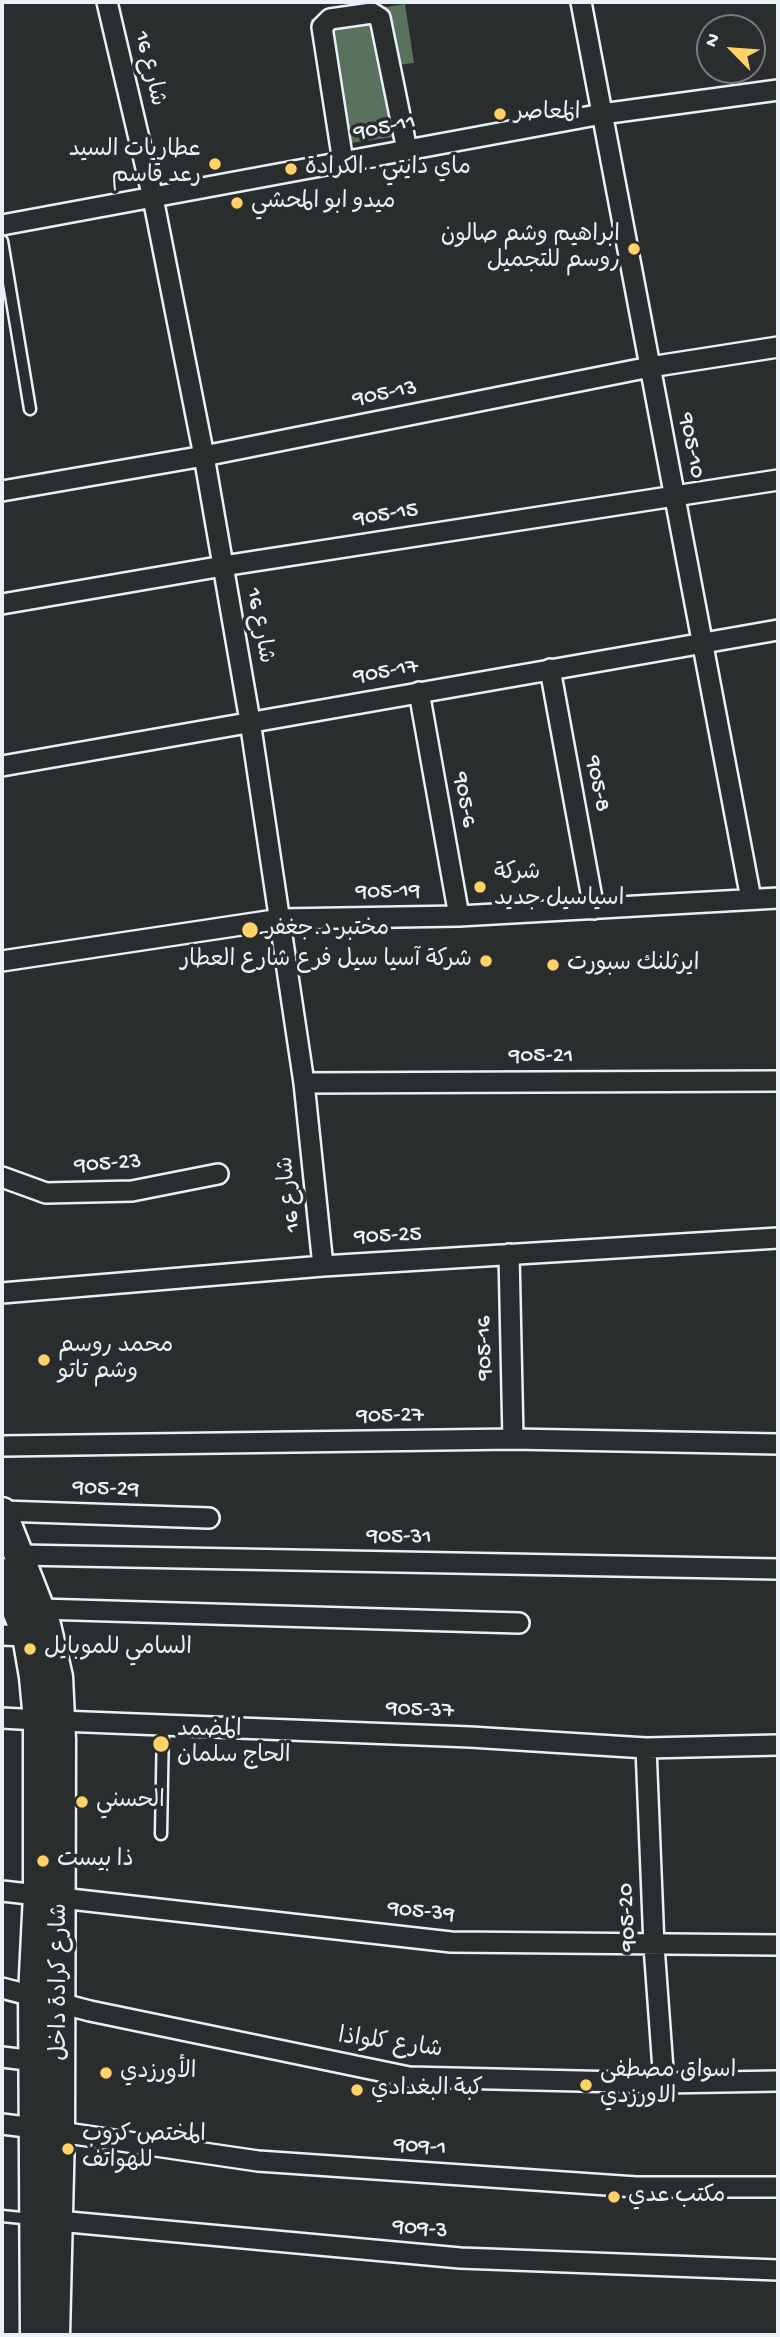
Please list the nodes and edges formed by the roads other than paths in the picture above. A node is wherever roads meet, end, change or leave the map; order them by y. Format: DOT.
graph roads {
  1 [pos="107,2"];
  2 [pos="581,2"];
  3 [pos="778,90"];
  4 [pos="602,114"];
  5 [pos="407,150"];
  6 [pos="344,162"];
  7 [pos="153,198"];
  8 [pos="2,225"];
  9 [pos="2,241"];
  10 [pos="778,347"];
  11 [pos="650,367"];
  12 [pos="30,409"];
  13 [pos="204,456"];
  14 [pos="778,480"];
  15 [pos="2,491"];
  16 [pos="675,497"];
  17 [pos="223,565"];
  18 [pos="2,604"];
  19 [pos="778,630"];
  20 [pos="702,642"];
  21 [pos="550,669"];
  22 [pos="419,692"];
  23 [pos="250,721"];
  24 [pos="2,766"];
  25 [pos="778,898"];
  26 [pos="751,899"];
  27 [pos="594,909"];
  28 [pos="459,916"];
  29 [pos="281,919"];
  30 [pos="2,961"];
  31 [pos="778,1081"];
  32 [pos="304,1083"];
  33 [pos="218,1174"];
  34 [pos="2,1177"];
  35 [pos="778,1238"];
  36 [pos="509,1254"];
  37 [pos="323,1266"];
  38 [pos="2,1293"];
  39 [pos="513,1439"];
  40 [pos="778,1444"];
  41 [pos="2,1446"];
  42 [pos="2,1512"];
  43 [pos="209,1518"];
  44 [pos="11,1564"];
  45 [pos="778,1569"];
  46 [pos="19,1609"];
  47 [pos="519,1623"];
  48 [pos="14,1635"];
  49 [pos="2,1718"];
  50 [pos="49,1721"];
  51 [pos="163,1725"];
  52 [pos="778,1745"];
  53 [pos="646,1748"];
  54 [pos="161,1833"];
  55 [pos="2,1891"];
  56 [pos="49,1896"];
  57 [pos="778,1945"];
  58 [pos="654,1946"];
  59 [pos="2,1988"];
  60 [pos="33,1995"];
  61 [pos="61,2003"];
  62 [pos="2,2057"];
  63 [pos="35,2062"];
  64 [pos="778,2081"];
  65 [pos="664,2083"];
  66 [pos="2,2124"];
  67 [pos="47,2130"];
  68 [pos="778,2187"];
  69 [pos="2,2216"];
  70 [pos="47,2220"];
  71 [pos="778,2270"];
  72 [pos="36,2335"];
  73 [pos="55,2335"];
  1 -- 7 [label="street, شارع 16"];
  2 -- 4 [label="street, 905-10"];
  3 -- 4 [label="street, 905-11"];
  4 -- 5 [label="street, 905-11"];
  4 -- 11 [label="street, 905-10"];
  5 -- 6 [label="street, 905-11"];
  5 -- 6 [label="street"];
  6 -- 7 [label="street, 905-11"];
  7 -- 8 [label="street, 905-11"];
  7 -- 13 [label="street, شارع 16"];
  9 -- 12 [label="lane"];
  10 -- 11 [label="street, 905-13"];
  11 -- 13 [label="street, 905-13"];
  11 -- 16 [label="street, 905-10"];
  13 -- 15 [label="street, 905-13"];
  13 -- 17 [label="street, شارع 16"];
  14 -- 16 [label="street, 905-15"];
  16 -- 17 [label="street, 905-15"];
  16 -- 20 [label="street, 905-10"];
  17 -- 18 [label="street, 905-15"];
  17 -- 23 [label="street, شارع 16"];
  19 -- 20 [label="street, 905-17"];
  20 -- 21 [label="street, 905-17"];
  20 -- 26 [label="street, 905-10"];
  21 -- 22 [label="street, 905-17"];
  21 -- 27 [label="street, 905-8"];
  22 -- 23 [label="street, 905-17"];
  22 -- 28 [label="street, 905-6"];
  23 -- 24 [label="street, 905-17"];
  23 -- 29 [label="street, شارع 16"];
  25 -- 26 [label="street, 905-19"];
  26 -- 27 [label="street, 905-19"];
  27 -- 28 [label="street, 905-19"];
  28 -- 29 [label="street, 905-19"];
  29 -- 30 [label="street, 905-19"];
  29 -- 32 [label="street, شارع 16"];
  31 -- 32 [label="street, 905-21"];
  32 -- 37 [label="street, شارع 16"];
  33 -- 34 [label="street, 905-23"];
  35 -- 36 [label="street, 905-25"];
  36 -- 37 [label="street, 905-25"];
  36 -- 39 [label="street, 905-16"];
  37 -- 38 [label="street, 905-25"];
  39 -- 40 [label="street, 905-27"];
  39 -- 41 [label="street, 905-27"];
  42 -- 43 [label="street, 905-29"];
  42 -- 44 [label="main road, شارع كرادة داخل"];
  44 -- 45 [label="street, 905-31"];
  44 -- 46 [label="main road, شارع كرادة داخل"];
  46 -- 47 [label="street"];
  46 -- 48 [label="main road, شارع كرادة داخل"];
  46 -- 50 [label="main road, شارع كرادة داخل"];
  48 -- 50 [label="main road, شارع كرادة داخل"];
  49 -- 50 [label="street, 905-37"];
  50 -- 51 [label="street, 905-37"];
  50 -- 56 [label="main road, شارع كرادة داخل"];
  51 -- 53 [label="street, 905-37"];
  51 -- 54 [label="lane"];
  52 -- 53 [label="street, 905-37"];
  53 -- 58 [label="street, 905-20"];
  55 -- 56 [label="street, 905-39"];
  56 -- 58 [label="street, 905-39"];
  56 -- 60 [label="main road, شارع كرادة داخل"];
  56 -- 61 [label="main road, شارع كرادة داخل"];
  57 -- 58 [label="street, 905-39"];
  58 -- 65 [label="street, 905-20"];
  59 -- 60 [label="street, شارع كلواذا"];
  60 -- 61 [label="street, شارع كلواذا"];
  60 -- 63 [label="main road, شارع كرادة داخل"];
  61 -- 65 [label="street, شارع كلواذا"];
  61 -- 67 [label="main road, شارع كرادة داخل"];
  62 -- 63 [label="street"];
  63 -- 67 [label="main road, شارع كرادة داخل"];
  64 -- 65 [label="street, شارع كلواذا"];
  66 -- 67 [label="street, 909-1"];
  67 -- 68 [label="street, 909-1"];
  67 -- 70 [label="main road, شارع كرادة داخل"];
  69 -- 70 [label="lane"];
  70 -- 71 [label="street, 909-3"];
  70 -- 72 [label="main road, شارع كرادة داخل"];
  70 -- 73 [label="main road, شارع كرادة داخل"];
}
